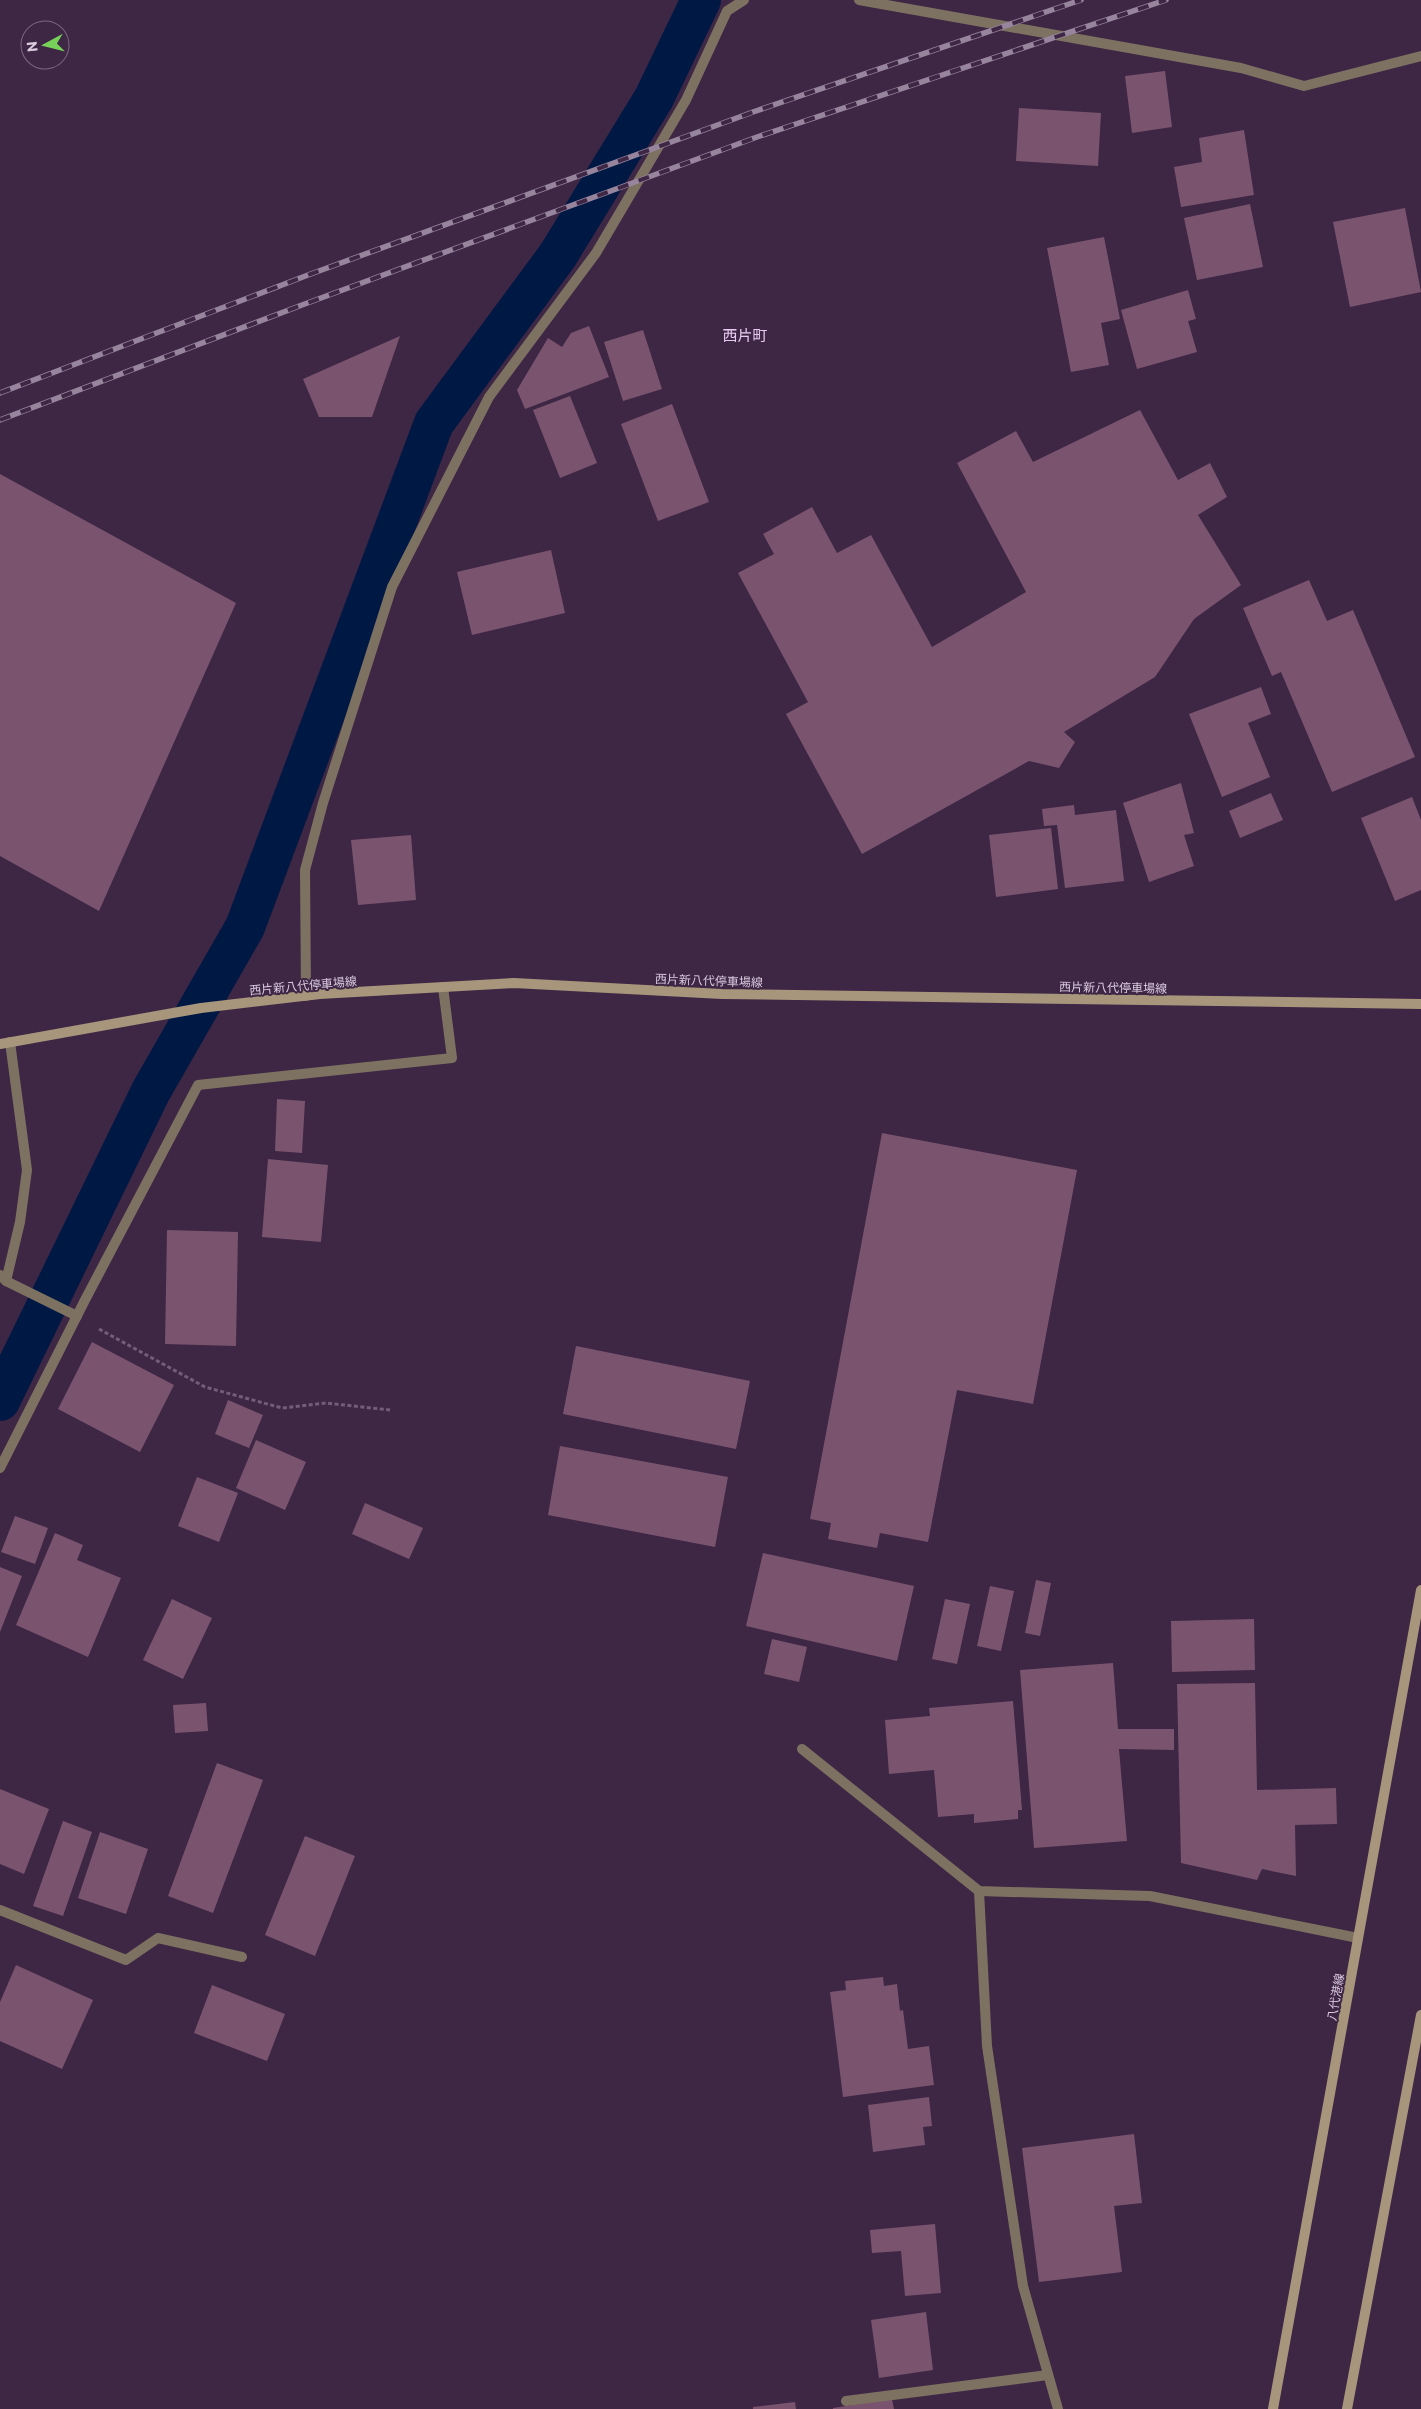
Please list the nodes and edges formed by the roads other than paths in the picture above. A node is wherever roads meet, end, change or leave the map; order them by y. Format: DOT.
graph roads {
  1 [pos="744,0"];
  2 [pos="859,0"];
  3 [pos="1421,56"];
  4 [pos="443,987"];
  5 [pos="306,996"];
  6 [pos="1421,1004"];
  7 [pos="5,1043"];
  8 [pos="3,1279"];
  9 [pos="75,1316"];
  10 [pos="0,1468"];
  11 [pos="1421,1590"];
  12 [pos="802,1749"];
  13 [pos="979,1891"];
  14 [pos="0,1910"];
  15 [pos="1358,1938"];
  16 [pos="242,1957"];
  17 [pos="1421,2015"];
  18 [pos="1048,2375"];
  19 [pos="846,2401"];
  20 [pos="1058,2409"];
  21 [pos="1273,2409"];
  22 [pos="1347,2409"];
  1 -- 5 [label="street"];
  2 -- 3 [label="street"];
  4 -- 5 [label="main road, 西片新八代停車場線"];
  4 -- 6 [label="main road, 西片新八代停車場線"];
  4 -- 9 [label="street"];
  5 -- 7 [label="main road, 西片新八代停車場線"];
  7 -- 8 [label="street"];
  8 -- 9 [label="street"];
  9 -- 10 [label="street"];
  11 -- 15 [label="main road, 八代港線"];
  12 -- 13 [label="street"];
  13 -- 15 [label="street"];
  13 -- 18 [label="street"];
  14 -- 16 [label="street"];
  15 -- 21 [label="main road, 八代港線"];
  17 -- 22 [label="main road"];
  18 -- 19 [label="street"];
  18 -- 20 [label="street"];
}
